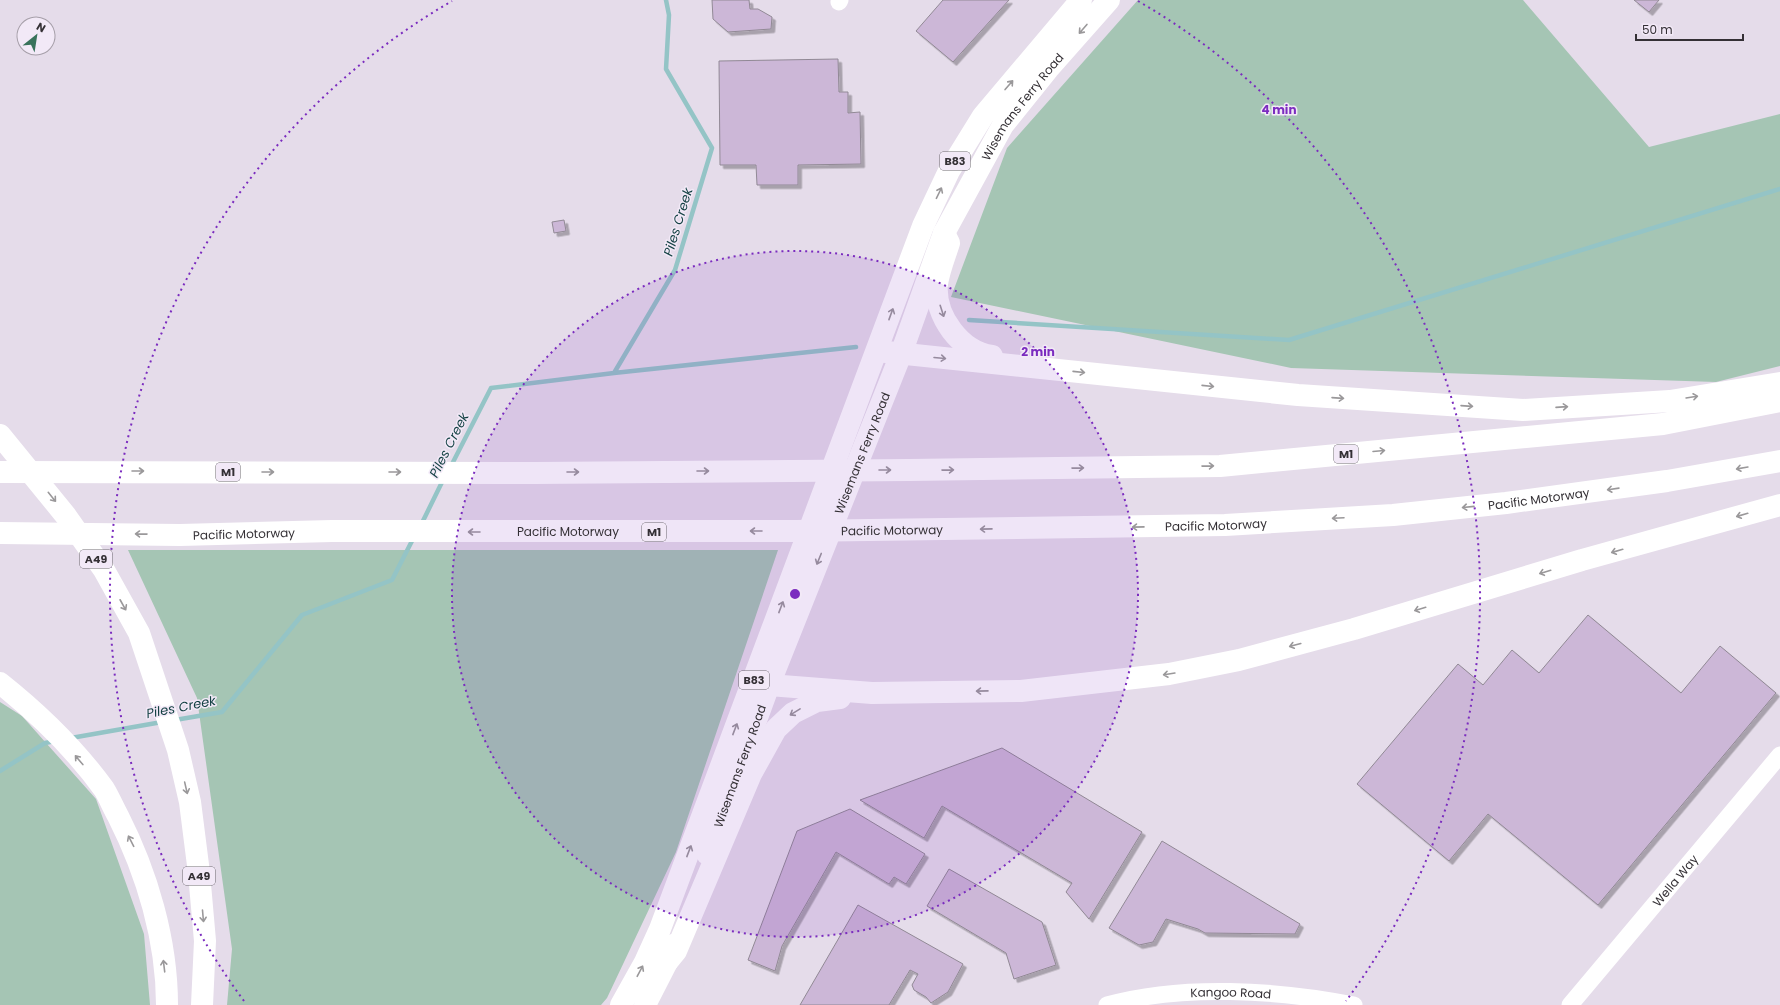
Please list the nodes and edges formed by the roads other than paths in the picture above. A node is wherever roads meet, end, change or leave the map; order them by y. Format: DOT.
graph roads {
  1 [pos="1082,0"];
  2 [pos="1108,0"];
  3 [pos="944,233"];
  4 [pos="877,351"];
  5 [pos="901,354"];
  6 [pos="1040,368"];
  7 [pos="1780,383"];
  8 [pos="1780,401"];
  9 [pos="0,435"];
  10 [pos="1780,461"];
  11 [pos="0,472"];
  12 [pos="1780,505"];
  13 [pos="9,533"];
  14 [pos="761,682"];
  15 [pos="0,683"];
  16 [pos="872,693"];
  17 [pos="1780,756"];
  18 [pos="667,962"];
  19 [pos="167,1005"];
  20 [pos="202,1005"];
  21 [pos="621,1005"];
  22 [pos="645,1005"];
  23 [pos="1107,1005"];
  24 [pos="1354,1005"];
  25 [pos="1570,1005"];
  4 -- 1 [label="main road, Wisemans Ferry Road / B83, one-way"];
  2 -- 3 [label="main road, Wisemans Ferry Road / B83, one-way"];
  3 -- 5 [label="main road, Wisemans Ferry Road / B83"];
  3 -- 6 [label="main road, one-way"];
  4 -- 5 [label="main road"];
  14 -- 4 [label="main road, Wisemans Ferry Road / B83, one-way"];
  5 -- 6 [label="main road, one-way"];
  5 -- 14 [label="main road, Wisemans Ferry Road / B83, one-way"];
  6 -- 7 [label="main road, one-way"];
  11 -- 8 [label="main road, M1, one-way"];
  9 -- 20 [label="main road, A49, one-way"];
  10 -- 13 [label="main road, Pacific Motorway / M1, one-way"];
  12 -- 16 [label="main road, one-way"];
  14 -- 16 [label="main road"];
  14 -- 18 [label="main road, Wisemans Ferry Road / B83"];
  21 -- 14 [label="main road, Wisemans Ferry Road / B83, one-way"];
  19 -- 15 [label="main road, one-way"];
  16 -- 18 [label="main road, one-way"];
  17 -- 25 [label="street, Wella Way"];
  18 -- 22 [label="main road, Wisemans Ferry Road / B83"];
  23 -- 24 [label="street, Kangoo Road"];
}
